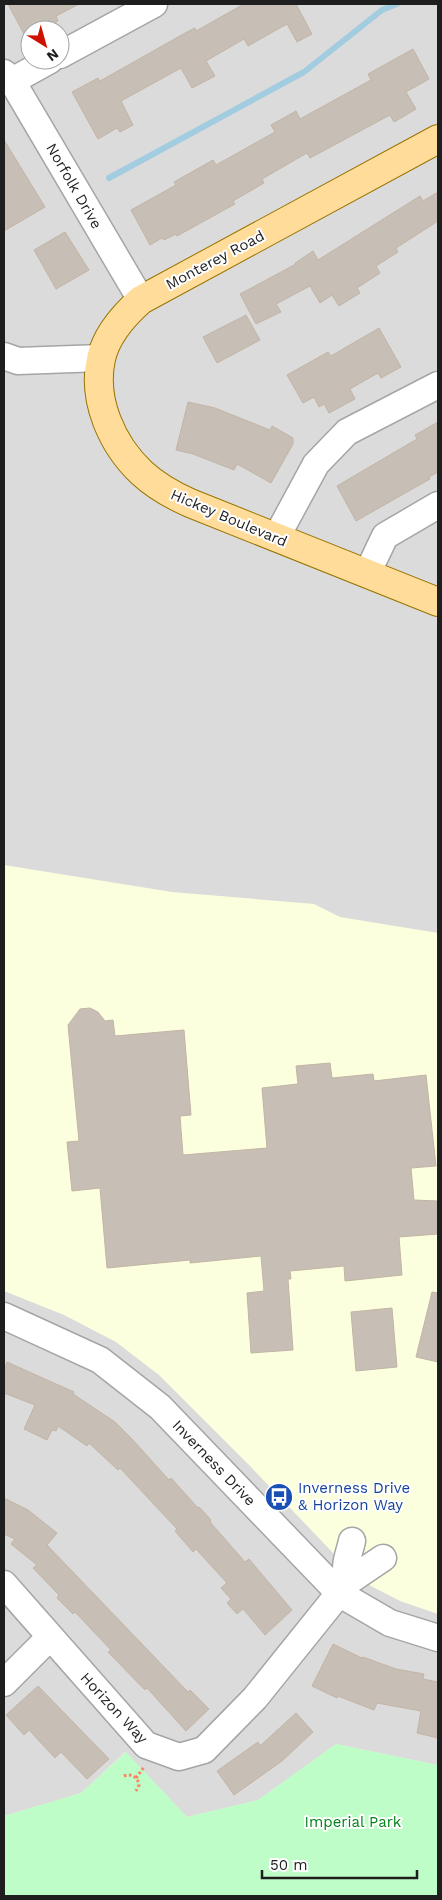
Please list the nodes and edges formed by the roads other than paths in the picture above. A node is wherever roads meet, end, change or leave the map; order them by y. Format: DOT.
graph roads {
  1 [pos="154,4"];
  2 [pos="70,50"];
  3 [pos="25,70"];
  4 [pos="8,77"];
  5 [pos="438,139"];
  6 [pos="141,300"];
  7 [pos="4,356"];
  8 [pos="101,358"];
  9 [pos="438,385"];
  10 [pos="438,505"];
  11 [pos="276,538"];
  12 [pos="367,574"];
  13 [pos="438,602"];
  14 [pos="4,1316"];
  15 [pos="352,1541"];
  16 [pos="383,1558"];
  17 [pos="4,1584"];
  18 [pos="344,1588"];
  19 [pos="49,1638"];
  20 [pos="438,1638"];
  21 [pos="4,1683"];
  1 -- 2 [label="street"];
  3 -- 4 [label="street"];
  4 -- 6 [label="street, Norfolk Drive"];
  5 -- 6 [label="main road, Monterey Road"];
  6 -- 8 [label="main road, Monterey Road"];
  7 -- 8 [label="street"];
  8 -- 11 [label="main road, Hickey Boulevard"];
  9 -- 11 [label="street"];
  10 -- 12 [label="street"];
  11 -- 12 [label="main road, Hickey Boulevard"];
  12 -- 13 [label="main road, Hickey Boulevard"];
  14 -- 18 [label="street, Inverness Drive"];
  15 -- 18 [label="street"];
  16 -- 18 [label="street, Horizon Way"];
  17 -- 19 [label="street, Horizon Way"];
  18 -- 19 [label="street, Horizon Way"];
  18 -- 20 [label="street, Inverness Drive"];
  19 -- 21 [label="street"];
}
